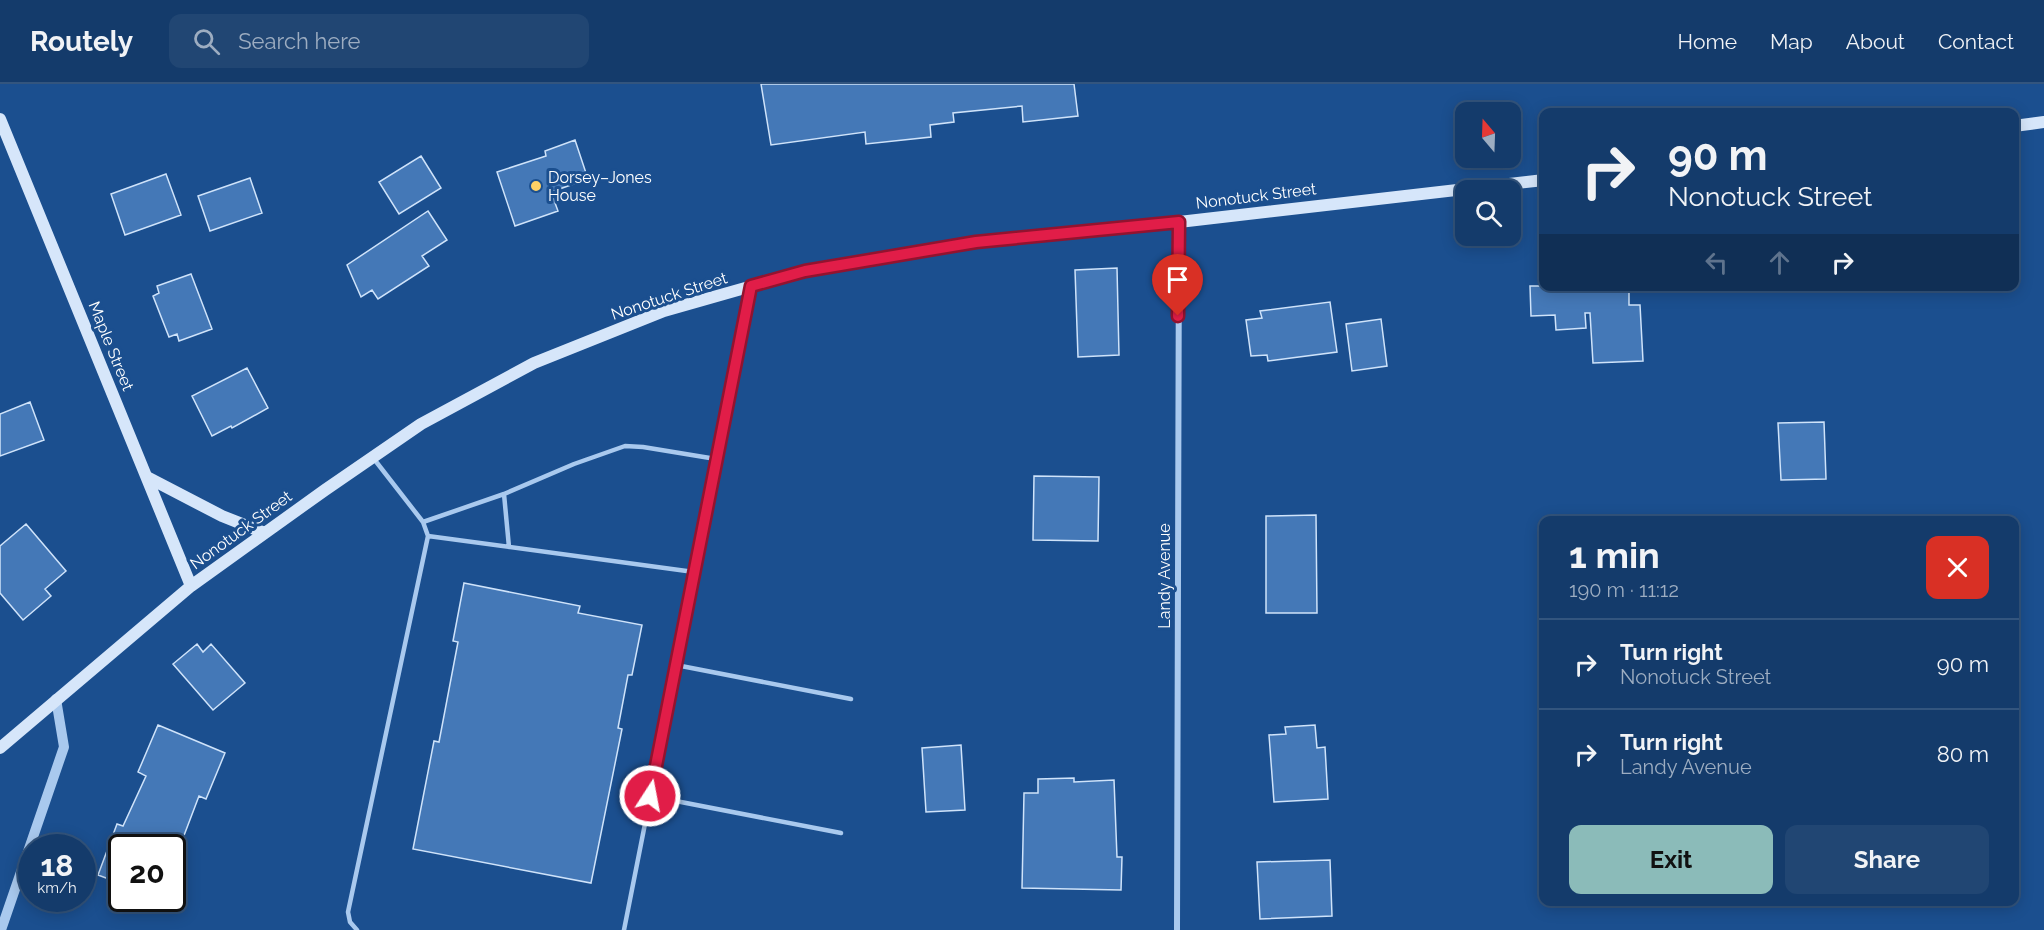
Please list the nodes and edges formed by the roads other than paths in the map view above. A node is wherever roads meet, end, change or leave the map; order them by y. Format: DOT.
graph roads {
  1 [pos="0,119"];
  2 [pos="2044,122"];
  3 [pos="2019,125"];
  4 [pos="1539,181"];
  5 [pos="1179,222"];
  6 [pos="751,286"];
  7 [pos="372,457"];
  8 [pos="716,459"];
  9 [pos="147,477"];
  10 [pos="504,494"];
  11 [pos="423,522"];
  12 [pos="265,533"];
  13 [pos="428,536"];
  14 [pos="509,547"];
  15 [pos="694,573"];
  16 [pos="191,586"];
  17 [pos="676,665"];
  18 [pos="57,699"];
  19 [pos="851,699"];
  20 [pos="0,748"];
  21 [pos="650,796"];
  22 [pos="841,833"];
  23 [pos="1,930"];
  24 [pos="357,930"];
  25 [pos="624,930"];
  26 [pos="1177,930"];
  1 -- 9 [label="main road, Maple Street"];
  2 -- 3 [label="main road"];
  4 -- 5 [label="main road, Nonotuck Street"];
  5 -- 6 [label="main road, Nonotuck Street"];
  5 -- 26 [label="street, Landy Avenue"];
  6 -- 7 [label="main road, Nonotuck Street"];
  6 -- 8 [label="lane"];
  7 -- 11 [label="lane"];
  7 -- 12 [label="main road, Nonotuck Street"];
  8 -- 10 [label="lane"];
  8 -- 15 [label="lane"];
  9 -- 12 [label="main road"];
  9 -- 16 [label="main road, Maple Street"];
  10 -- 11 [label="lane"];
  10 -- 14 [label="lane"];
  11 -- 13 [label="lane"];
  12 -- 16 [label="main road, Nonotuck Street"];
  13 -- 14 [label="lane"];
  13 -- 24 [label="lane"];
  14 -- 15 [label="lane"];
  15 -- 17 [label="lane"];
  16 -- 18 [label="main road, Nonotuck Street"];
  17 -- 19 [label="lane"];
  17 -- 21 [label="lane"];
  18 -- 20 [label="main road, Nonotuck Street"];
  18 -- 23 [label="street"];
  21 -- 22 [label="lane"];
  21 -- 25 [label="lane"];
}
